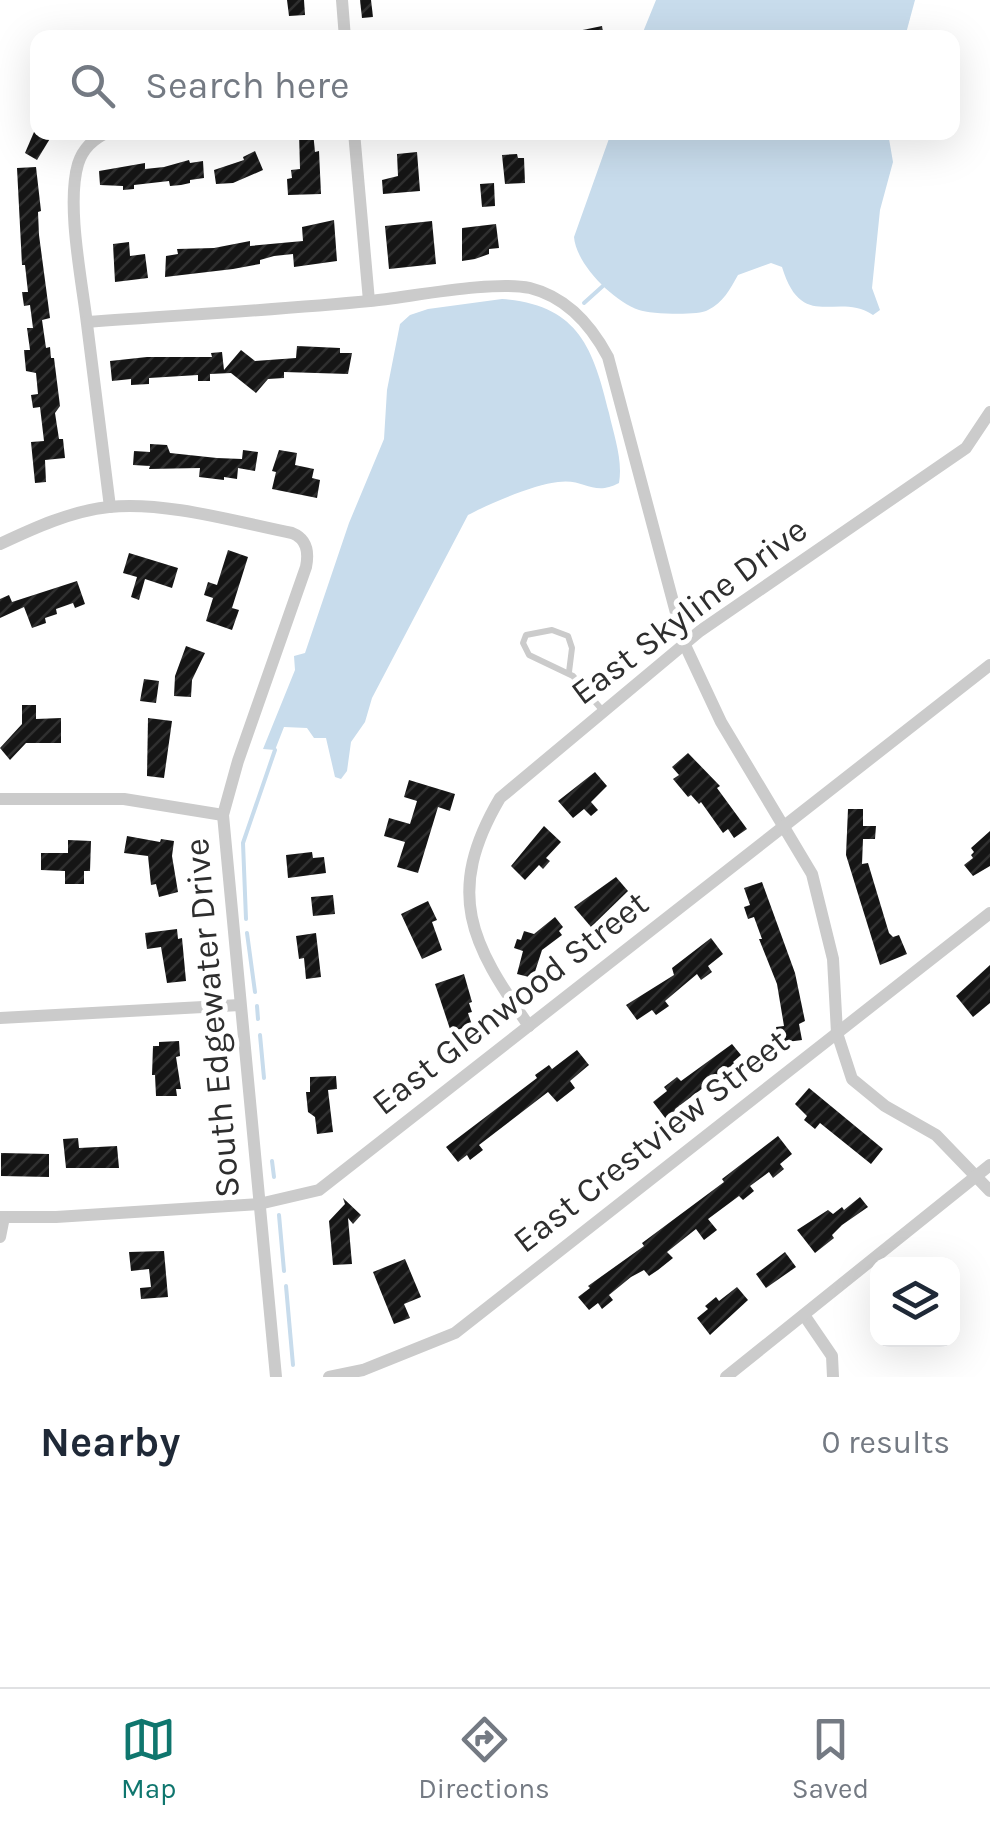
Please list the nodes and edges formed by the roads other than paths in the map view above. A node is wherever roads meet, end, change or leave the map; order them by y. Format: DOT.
graph roads {
  1 [pos="342,0"];
  2 [pos="344,30"];
  3 [pos="96,140"];
  4 [pos="355,140"];
  5 [pos="369,301"];
  6 [pos="87,322"];
  7 [pos="990,412"];
  8 [pos="110,507"];
  9 [pos="0,544"];
  10 [pos="684,643"];
  11 [pos="990,664"];
  12 [pos="569,672"];
  13 [pos="604,712"];
  14 [pos="0,799"];
  15 [pos="223,815"];
  16 [pos="785,826"];
  17 [pos="990,913"];
  18 [pos="240,1006"];
  19 [pos="0,1018"];
  20 [pos="529,1026"];
  21 [pos="837,1034"];
  22 [pos="990,1165"];
  23 [pos="978,1175"];
  24 [pos="990,1192"];
  25 [pos="259,1204"];
  26 [pos="2,1217"];
  27 [pos="0,1238"];
  28 [pos="804,1315"];
  29 [pos="276,1377"];
  30 [pos="329,1377"];
  31 [pos="726,1377"];
  32 [pos="833,1377"];
  1 -- 2 [label="street"];
  3 -- 6 [label="street"];
  4 -- 5 [label="street"];
  5 -- 6 [label="street"];
  5 -- 10 [label="street"];
  6 -- 8 [label="street"];
  7 -- 10 [label="street, East Skyline Drive"];
  8 -- 9 [label="street"];
  8 -- 15 [label="street, South Edgewater Drive"];
  10 -- 13 [label="street, East Skyline Drive"];
  10 -- 16 [label="street"];
  11 -- 16 [label="street, East Glenwood Street"];
  12 -- 12 [label="lane"];
  12 -- 13 [label="lane"];
  13 -- 20 [label="street, East Skyline Drive"];
  14 -- 15 [label="street"];
  15 -- 18 [label="street, South Edgewater Drive"];
  16 -- 20 [label="street, East Glenwood Street"];
  16 -- 21 [label="street"];
  17 -- 21 [label="street, East Crestview Street"];
  18 -- 19 [label="street"];
  18 -- 25 [label="street, South Edgewater Drive"];
  20 -- 25 [label="street, East Glenwood Street"];
  21 -- 23 [label="street"];
  21 -- 30 [label="street, East Crestview Street"];
  22 -- 23 [label="street"];
  23 -- 24 [label="street"];
  23 -- 28 [label="street"];
  25 -- 26 [label="street, East Glenwood Street"];
  25 -- 29 [label="street, South Edgewater Drive"];
  26 -- 27 [label="street"];
  28 -- 31 [label="street"];
  28 -- 32 [label="street"];
}
